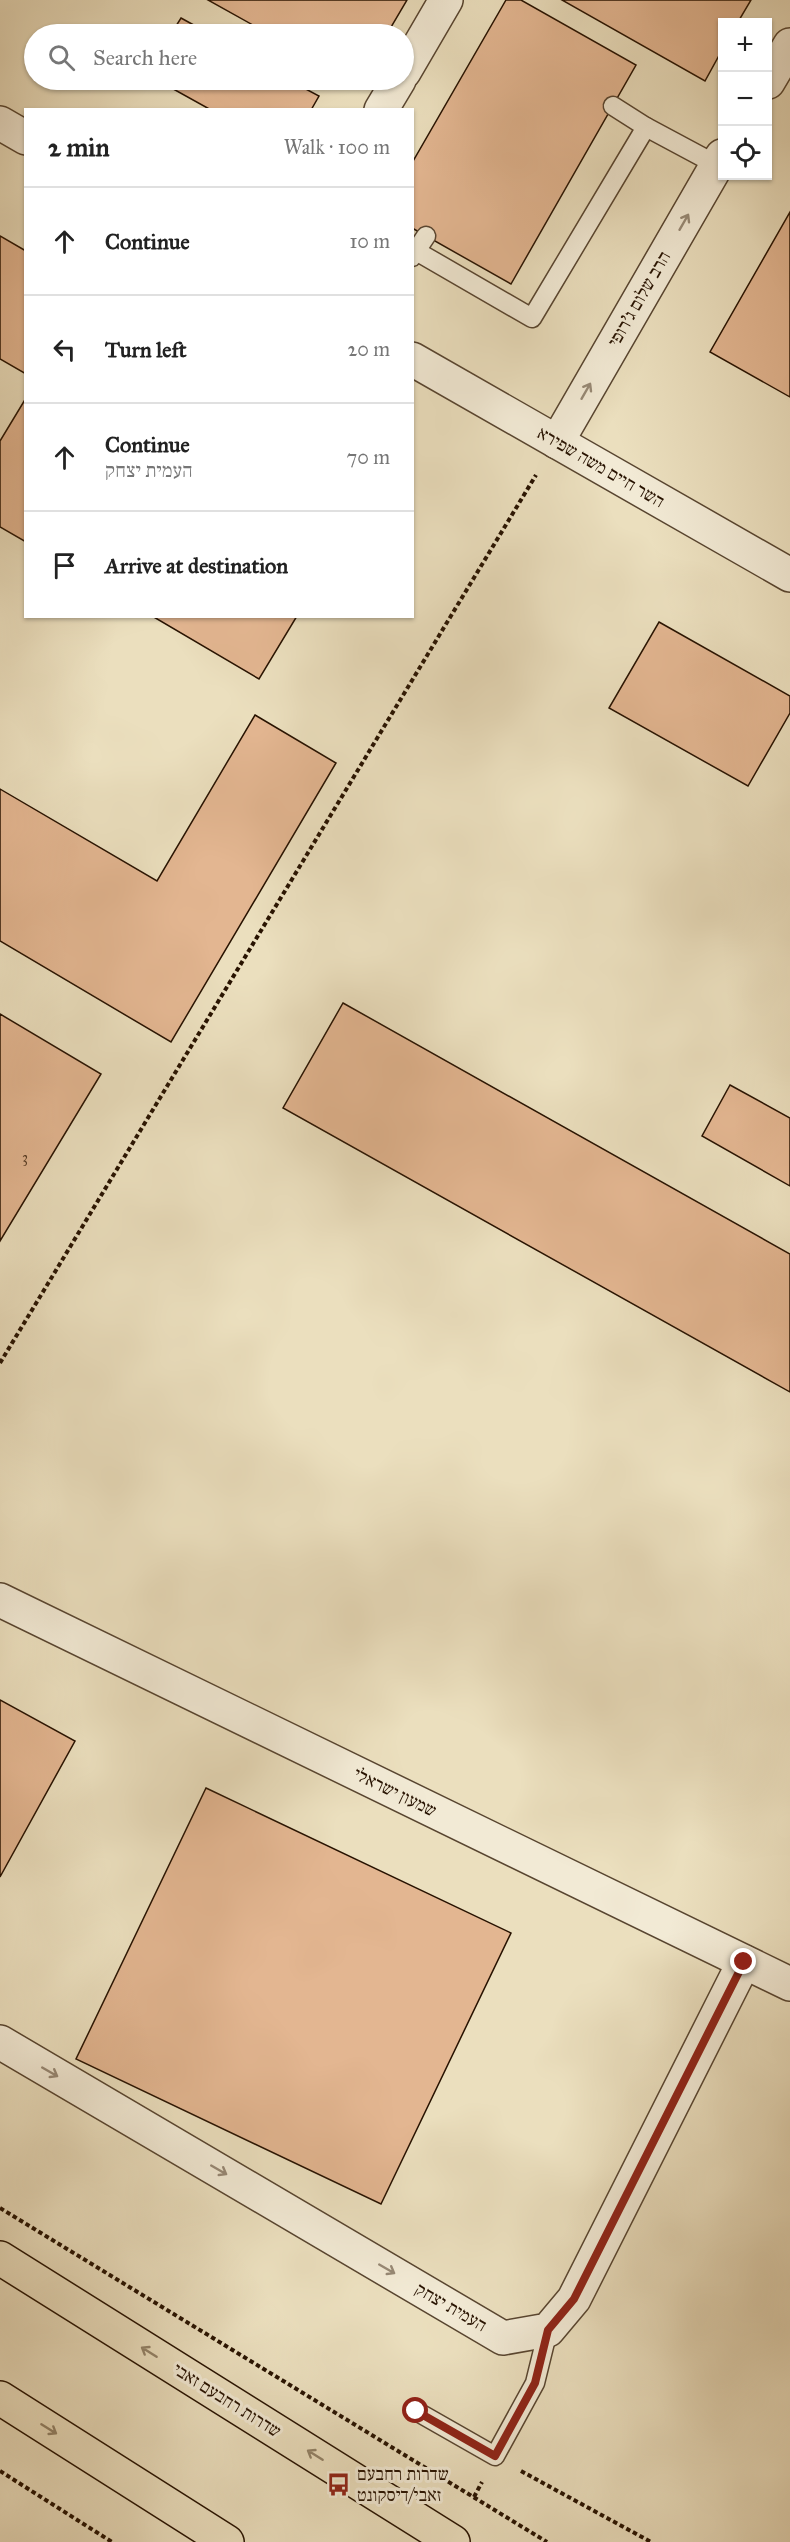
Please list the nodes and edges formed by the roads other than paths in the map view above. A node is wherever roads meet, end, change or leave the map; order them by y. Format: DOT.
graph roads {
  1 [pos="446,0"];
  2 [pos="790,45"];
  3 [pos="414,55"];
  4 [pos="772,75"];
  5 [pos="393,90"];
  6 [pos="613,106"];
  7 [pos="382,108"];
  8 [pos="0,123"];
  9 [pos="646,127"];
  10 [pos="24,137"];
  11 [pos="718,160"];
  12 [pos="718,164"];
  13 [pos="426,236"];
  14 [pos="414,254"];
  15 [pos="414,360"];
  16 [pos="556,442"];
  17 [pos="790,575"];
  18 [pos="0,1600"];
  19 [pos="744,1962"];
  20 [pos="790,1984"];
  21 [pos="0,2042"];
  22 [pos="0,2258"];
  23 [pos="548,2330"];
  24 [pos="0,2398"];
  25 [pos="416,2411"];
  26 [pos="227,2542"];
  27 [pos="453,2542"];
  1 -- 3 [label="street"];
  2 -- 4 [label="street"];
  5 -- 7 [label="street"];
  6 -- 9 [label="lane"];
  8 -- 10 [label="street"];
  9 -- 11 [label="lane"];
  9 -- 14 [label="lane"];
  16 -- 12 [label="street, הרב שלום ג'רופי, one-way"];
  13 -- 14 [label="lane"];
  15 -- 16 [label="street, השר חיים משה שפירא"];
  16 -- 17 [label="street, השר חיים משה שפירא"];
  18 -- 19 [label="street, שמעון ישראלי"];
  19 -- 20 [label="street, שמעון ישראלי"];
  19 -- 23 [label="street"];
  21 -- 23 [label="street, העמית יצחק, one-way"];
  27 -- 22 [label="main road, שדרות רחבעם זאבי, one-way"];
  23 -- 25 [label="lane"];
  24 -- 26 [label="main road, one-way"];
}
